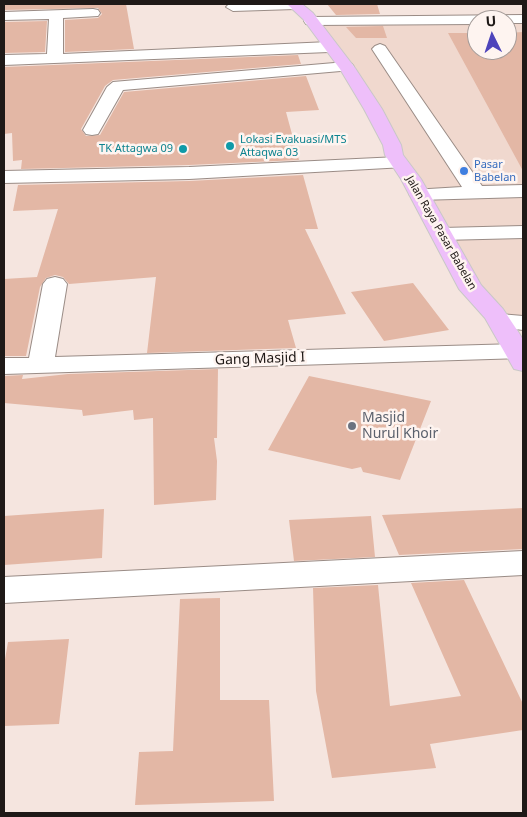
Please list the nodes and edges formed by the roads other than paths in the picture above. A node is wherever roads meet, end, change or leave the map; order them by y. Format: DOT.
graph roads {
  1 [pos="294,5"];
  2 [pos="233,7"];
  3 [pos="93,13"];
  4 [pos="58,14"];
  5 [pos="4,16"];
  6 [pos="467,20"];
  7 [pos="311,21"];
  8 [pos="329,47"];
  9 [pos="380,49"];
  10 [pos="54,59"];
  11 [pos="5,60"];
  12 [pos="346,67"];
  13 [pos="4,77"];
  14 [pos="92,130"];
  15 [pos="398,163"];
  16 [pos="4,178"];
  17 [pos="523,190"];
  18 [pos="476,192"];
  19 [pos="418,194"];
  20 [pos="523,232"];
  21 [pos="442,234"];
  22 [pos="55,284"];
  23 [pos="512,322"];
  24 [pos="520,358"];
  25 [pos="4,366"];
  26 [pos="40,366"];
  27 [pos="523,563"];
  28 [pos="4,590"];
  1 -- 2 [label="street"];
  1 -- 7 [label="main road, Jalan Raya Pasar Babelan"];
  3 -- 4 [label="street"];
  4 -- 5 [label="street"];
  4 -- 10 [label="street"];
  6 -- 7 [label="street"];
  7 -- 8 [label="main road, Jalan Raya Pasar Babelan"];
  8 -- 10 [label="street"];
  8 -- 12 [label="main road, Jalan Raya Pasar Babelan"];
  9 -- 18 [label="street"];
  10 -- 11 [label="street"];
  11 -- 13 [label="street"];
  12 -- 14 [label="street"];
  12 -- 15 [label="main road, Jalan Raya Pasar Babelan"];
  15 -- 16 [label="street"];
  15 -- 19 [label="main road, Jalan Raya Pasar Babelan"];
  17 -- 18 [label="street"];
  18 -- 19 [label="street"];
  19 -- 21 [label="main road, Jalan Raya Pasar Babelan"];
  20 -- 21 [label="street"];
  21 -- 23 [label="main road, Jalan Raya Pasar Babelan"];
  22 -- 26 [label="street"];
  23 -- 24 [label="main road, Jalan Raya Pasar Babelan"];
  24 -- 26 [label="street, Gang Masjid I"];
  25 -- 26 [label="street, Gang Masjid I"];
  27 -- 28 [label="street"];
}
